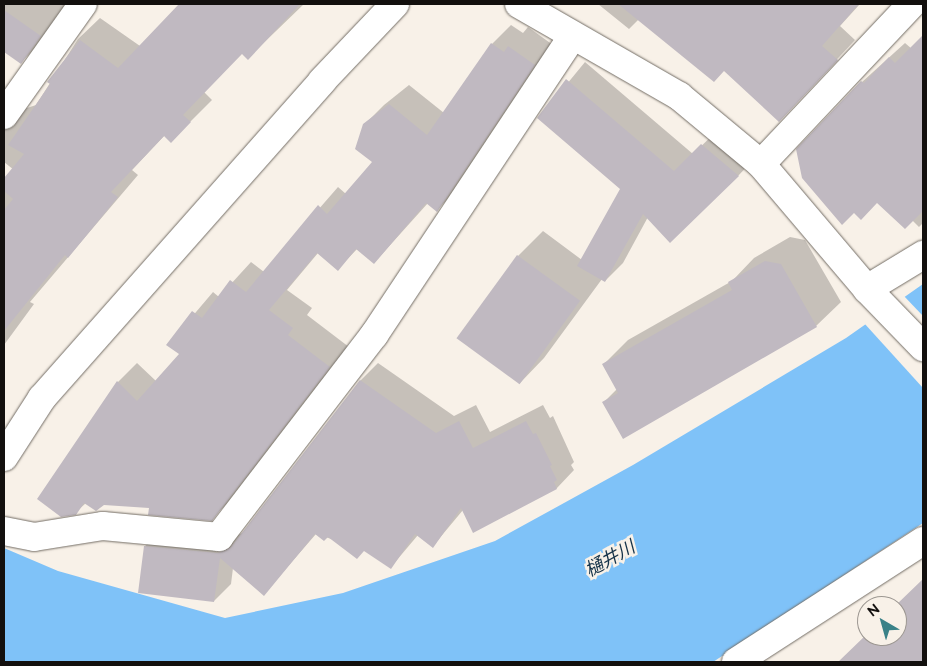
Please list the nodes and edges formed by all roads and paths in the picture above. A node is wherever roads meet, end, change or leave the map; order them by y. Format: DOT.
graph roads {
  1 [pos="83,4"];
  2 [pos="395,4"];
  3 [pos="519,4"];
  4 [pos="912,4"];
  5 [pos="574,36"];
  6 [pos="4,115"];
  7 [pos="761,164"];
  8 [pos="923,255"];
  9 [pos="873,296"];
  10 [pos="923,347"];
  11 [pos="4,457"];
  12 [pos="6,531"];
  13 [pos="923,541"];
  14 [pos="736,662"];
  1 -- 6 [label="street"];
  2 -- 11 [label="street"];
  3 -- 5 [label="street"];
  4 -- 7 [label="street"];
  5 -- 7 [label="street"];
  5 -- 12 [label="street"];
  7 -- 9 [label="street"];
  8 -- 9 [label="street"];
  9 -- 10 [label="street"];
  13 -- 14 [label="street"];
}
